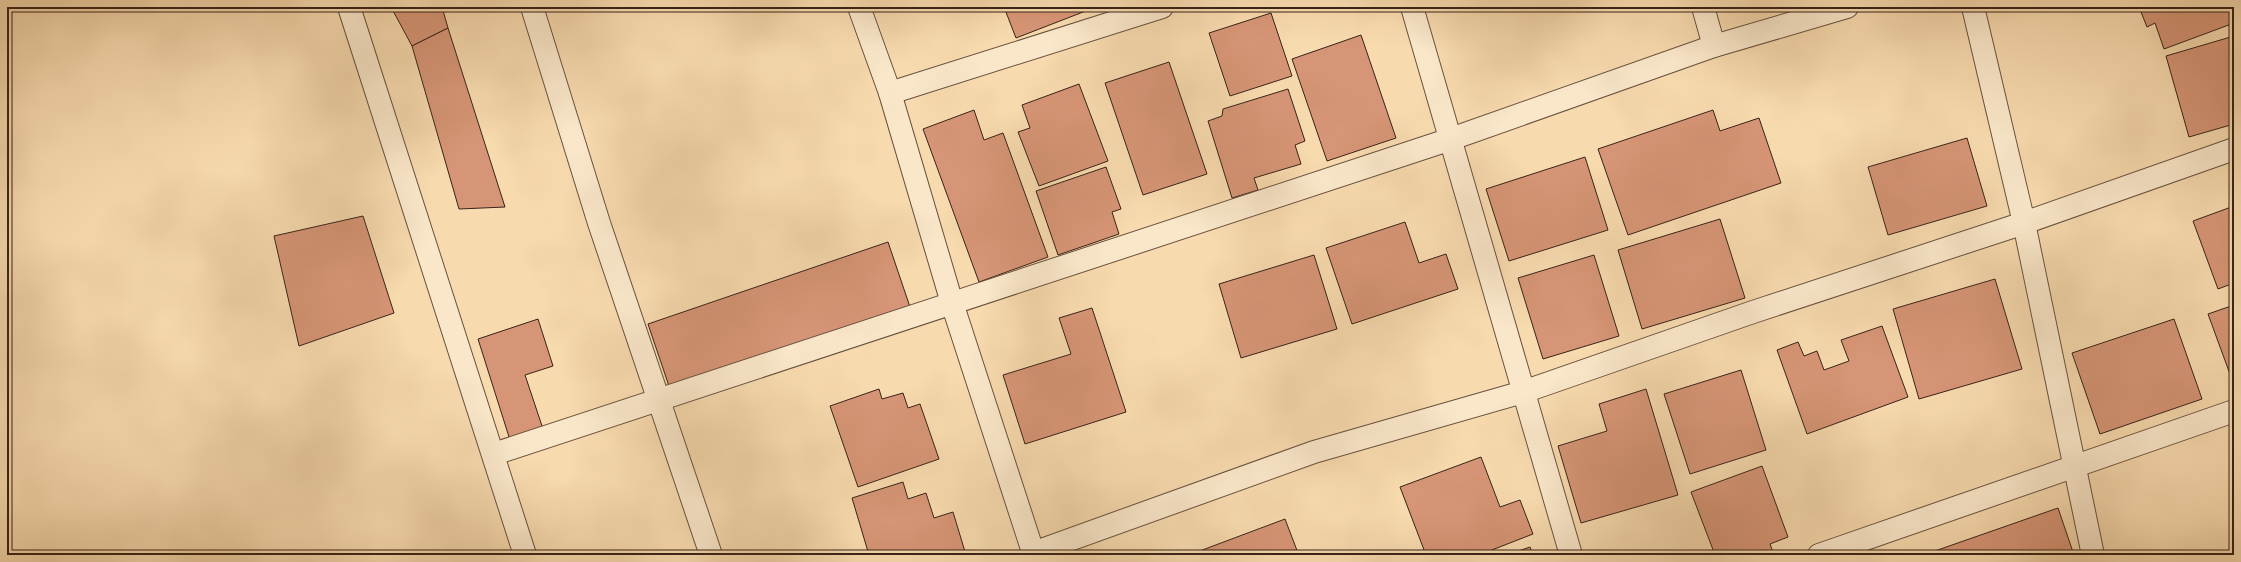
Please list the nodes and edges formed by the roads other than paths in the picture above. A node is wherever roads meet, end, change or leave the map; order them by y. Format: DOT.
graph roads {
  1 [pos="349,7"];
  2 [pos="532,7"];
  3 [pos="859,7"];
  4 [pos="1162,7"];
  5 [pos="1412,7"];
  6 [pos="1703,7"];
  7 [pos="1847,7"];
  8 [pos="1973,7"];
  9 [pos="1714,46"];
  10 [pos="890,93"];
  11 [pos="1451,139"];
  12 [pos="2234,149"];
  13 [pos="2024,223"];
  14 [pos="952,303"];
  15 [pos="1523,392"];
  16 [pos="659,400"];
  17 [pos="2234,411"];
  18 [pos="494,454"];
  19 [pos="2076,465"];
  20 [pos="1034,554"];
  21 [pos="525,555"];
  22 [pos="712,555"];
  23 [pos="1571,555"];
  24 [pos="1819,555"];
  25 [pos="2093,555"];
  1 -- 18 [label="street"];
  2 -- 16 [label="street"];
  3 -- 10 [label="street"];
  4 -- 10 [label="street"];
  5 -- 11 [label="street"];
  6 -- 9 [label="street"];
  7 -- 9 [label="street"];
  8 -- 13 [label="street"];
  9 -- 11 [label="street"];
  10 -- 14 [label="street"];
  11 -- 14 [label="street"];
  11 -- 15 [label="street"];
  12 -- 13 [label="street"];
  13 -- 15 [label="street"];
  13 -- 19 [label="street"];
  14 -- 16 [label="street"];
  14 -- 20 [label="street"];
  15 -- 20 [label="street"];
  15 -- 23 [label="street"];
  16 -- 18 [label="street"];
  16 -- 22 [label="street"];
  17 -- 19 [label="street"];
  18 -- 21 [label="street"];
  19 -- 24 [label="street"];
  19 -- 25 [label="street"];
}
